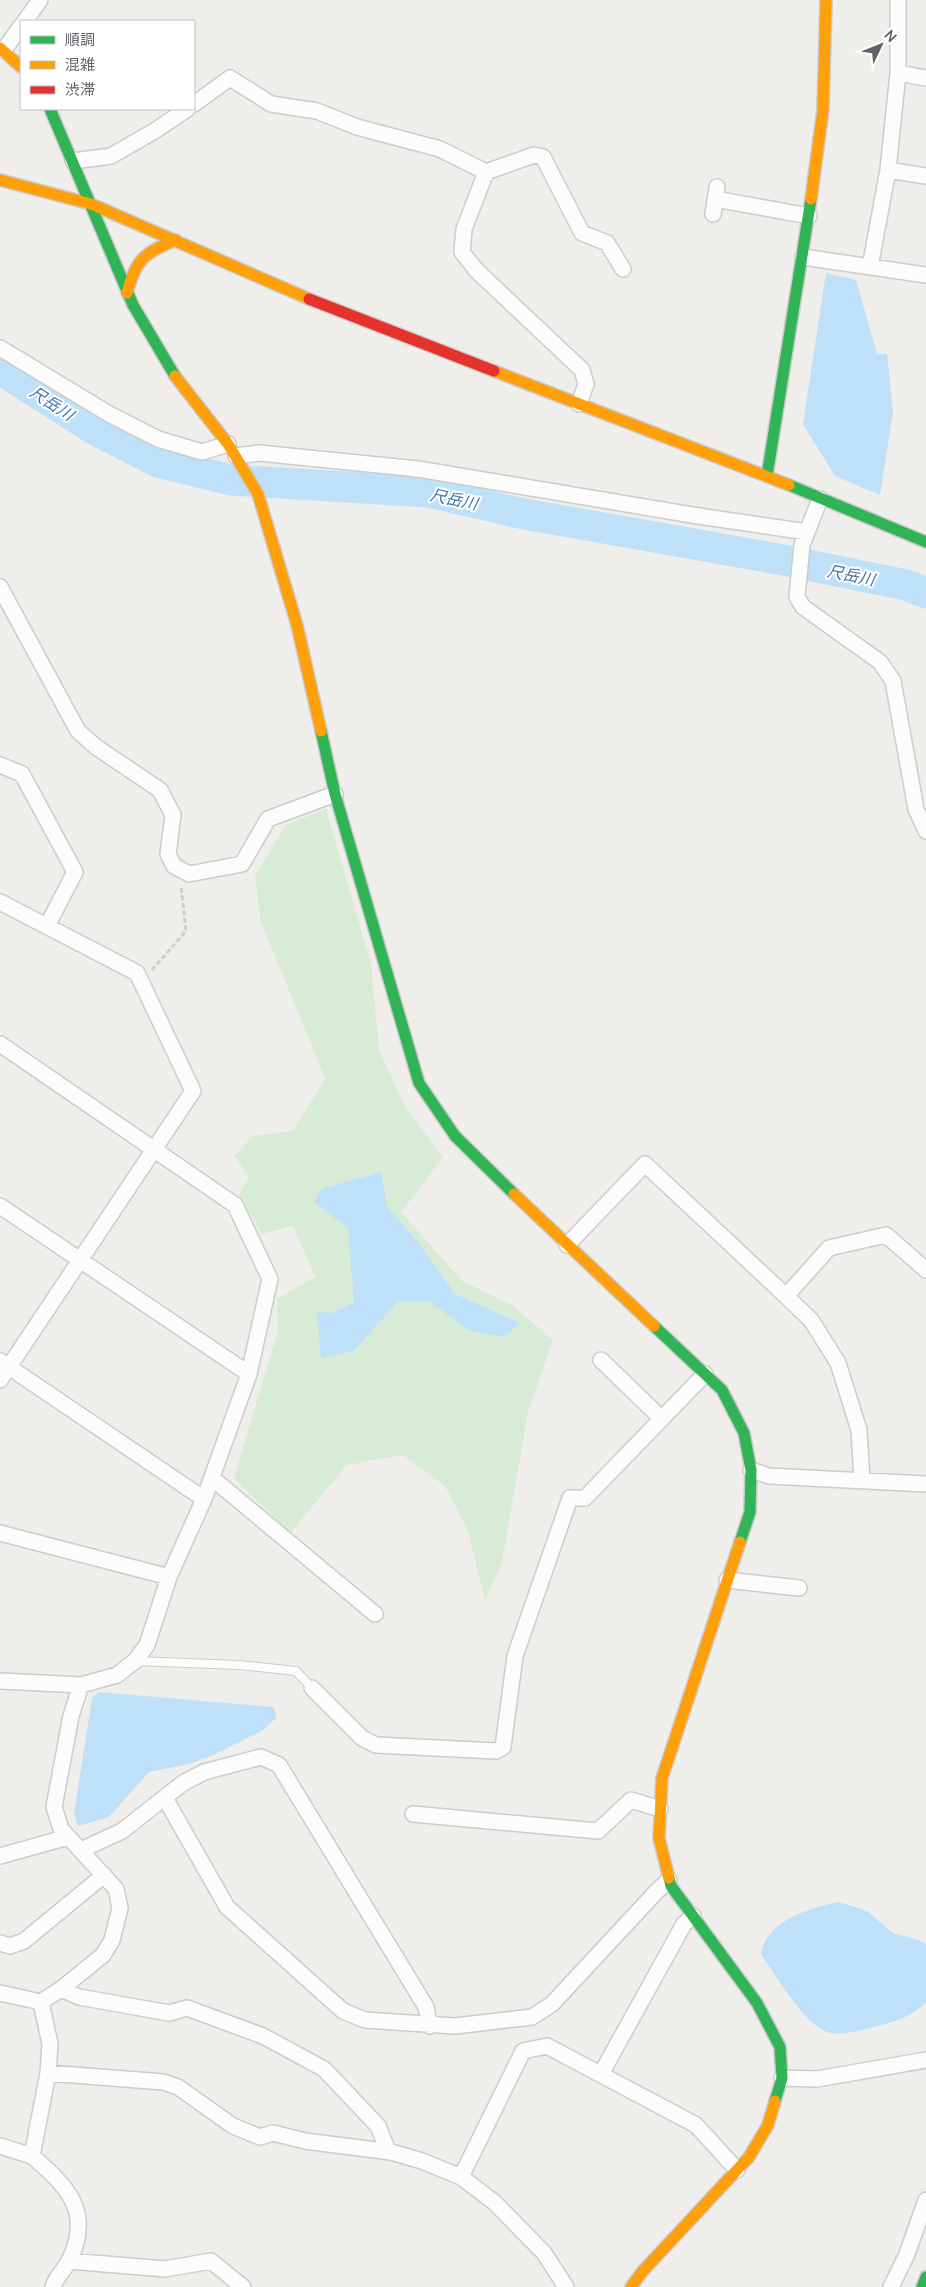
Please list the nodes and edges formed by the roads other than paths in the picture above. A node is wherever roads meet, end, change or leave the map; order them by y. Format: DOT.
graph roads {
  1 [pos="40,0"];
  2 [pos="826,0"];
  3 [pos="898,0"];
  4 [pos="26,20"];
  5 [pos="20,27"];
  6 [pos="2,49"];
  7 [pos="20,66"];
  8 [pos="898,73"];
  9 [pos="926,78"];
  10 [pos="195,103"];
  11 [pos="50,110"];
  12 [pos="186,110"];
  13 [pos="73,161"];
  14 [pos="888,170"];
  15 [pos="486,172"];
  16 [pos="926,176"];
  17 [pos="0,180"];
  18 [pos="715,200"];
  19 [pos="91,204"];
  20 [pos="809,216"];
  21 [pos="176,240"];
  22 [pos="803,257"];
  23 [pos="870,267"];
  24 [pos="624,269"];
  25 [pos="926,275"];
  26 [pos="127,292"];
  27 [pos="0,348"];
  28 [pos="579,404"];
  29 [pos="234,453"];
  30 [pos="767,476"];
  31 [pos="820,499"];
  32 [pos="807,532"];
  33 [pos="926,542"];
  34 [pos="0,587"];
  35 [pos="0,764"];
  36 [pos="335,794"];
  37 [pos="926,831"];
  38 [pos="0,902"];
  39 [pos="47,926"];
  40 [pos="0,1044"];
  41 [pos="154,1150"];
  42 [pos="0,1206"];
  43 [pos="567,1245"];
  44 [pos="79,1260"];
  45 [pos="926,1270"];
  46 [pos="786,1296"];
  47 [pos="601,1360"];
  48 [pos="5,1364"];
  49 [pos="249,1374"];
  50 [pos="705,1374"];
  51 [pos="0,1380"];
  52 [pos="662,1419"];
  53 [pos="751,1470"];
  54 [pos="212,1478"];
  55 [pos="862,1481"];
  56 [pos="926,1484"];
  57 [pos="204,1499"];
  58 [pos="0,1534"];
  59 [pos="169,1577"];
  60 [pos="727,1580"];
  61 [pos="799,1588"];
  62 [pos="375,1614"];
  63 [pos="135,1661"];
  64 [pos="0,1681"];
  65 [pos="81,1685"];
  66 [pos="312,1688"];
  67 [pos="164,1798"];
  68 [pos="660,1809"];
  69 [pos="413,1814"];
  70 [pos="68,1836"];
  71 [pos="81,1850"];
  72 [pos="0,1856"];
  73 [pos="104,1875"];
  74 [pos="669,1880"];
  75 [pos="693,1916"];
  76 [pos="0,1943"];
  77 [pos="61,1990"];
  78 [pos="0,1993"];
  79 [pos="42,2002"];
  80 [pos="430,2026"];
  81 [pos="926,2060"];
  82 [pos="48,2074"];
  83 [pos="601,2074"];
  84 [pos="782,2078"];
  85 [pos="0,2146"];
  86 [pos="388,2151"];
  87 [pos="32,2156"];
  88 [pos="737,2170"];
  89 [pos="461,2177"];
  90 [pos="926,2200"];
  91 [pos="69,2262"];
  92 [pos="926,2277"];
  93 [pos="53,2287"];
  94 [pos="243,2287"];
  95 [pos="566,2287"];
  96 [pos="631,2287"];
  97 [pos="891,2287"];
  98 [pos="922,2287"];
  1 -- 4 [label="street"];
  2 -- 20 [label="main road"];
  3 -- 8 [label="street"];
  5 -- 6 [label="street"];
  6 -- 7 [label="main road"];
  8 -- 9 [label="street"];
  8 -- 14 [label="street"];
  10 -- 15 [label="street"];
  11 -- 13 [label="main road"];
  12 -- 13 [label="street"];
  13 -- 19 [label="main road"];
  14 -- 16 [label="street"];
  14 -- 23 [label="street"];
  15 -- 24 [label="street"];
  15 -- 28 [label="street"];
  17 -- 19 [label="main road"];
  18 -- 20 [label="street"];
  19 -- 21 [label="main road"];
  19 -- 26 [label="main road"];
  20 -- 22 [label="main road"];
  21 -- 26 [label="main road"];
  21 -- 28 [label="main road"];
  22 -- 23 [label="street"];
  22 -- 30 [label="main road"];
  23 -- 25 [label="street"];
  26 -- 29 [label="main road"];
  27 -- 29 [label="street"];
  28 -- 30 [label="main road"];
  29 -- 32 [label="street"];
  29 -- 36 [label="main road"];
  30 -- 31 [label="main road"];
  31 -- 32 [label="street"];
  31 -- 33 [label="main road"];
  32 -- 37 [label="street"];
  34 -- 36 [label="street"];
  35 -- 39 [label="street"];
  36 -- 43 [label="main road"];
  38 -- 39 [label="street"];
  39 -- 41 [label="street"];
  40 -- 41 [label="street"];
  41 -- 44 [label="street"];
  41 -- 49 [label="street"];
  42 -- 44 [label="street"];
  43 -- 46 [label="street"];
  43 -- 50 [label="main road"];
  44 -- 48 [label="street"];
  44 -- 49 [label="street"];
  45 -- 46 [label="street"];
  46 -- 55 [label="street"];
  47 -- 52 [label="street"];
  48 -- 51 [label="street"];
  48 -- 57 [label="street"];
  49 -- 54 [label="street"];
  50 -- 52 [label="street"];
  50 -- 53 [label="main road"];
  52 -- 66 [label="street"];
  53 -- 55 [label="street"];
  53 -- 60 [label="main road"];
  54 -- 57 [label="street"];
  54 -- 62 [label="street"];
  55 -- 56 [label="street"];
  57 -- 59 [label="street"];
  58 -- 59 [label="street"];
  59 -- 63 [label="street"];
  60 -- 61 [label="street"];
  60 -- 68 [label="main road"];
  63 -- 65 [label="street"];
  63 -- 66 [label="lane"];
  64 -- 65 [label="street"];
  65 -- 70 [label="street"];
  67 -- 71 [label="street"];
  67 -- 80 [label="street"];
  67 -- 80 [label="street"];
  68 -- 69 [label="street"];
  68 -- 74 [label="main road"];
  70 -- 71 [label="street"];
  70 -- 72 [label="street"];
  71 -- 73 [label="street"];
  73 -- 76 [label="street"];
  73 -- 77 [label="street"];
  74 -- 75 [label="main road"];
  74 -- 80 [label="street"];
  75 -- 83 [label="street"];
  75 -- 84 [label="main road"];
  77 -- 79 [label="street"];
  77 -- 86 [label="street"];
  78 -- 79 [label="street"];
  79 -- 82 [label="street"];
  81 -- 84 [label="street"];
  82 -- 86 [label="street"];
  82 -- 87 [label="street"];
  83 -- 88 [label="street"];
  83 -- 89 [label="street"];
  84 -- 88 [label="main road"];
  85 -- 87 [label="street"];
  86 -- 89 [label="street"];
  87 -- 91 [label="street"];
  88 -- 96 [label="main road"];
  89 -- 95 [label="street"];
  90 -- 97 [label="street"];
  91 -- 93 [label="street"];
  91 -- 94 [label="street"];
  92 -- 98 [label="main road"];
}
